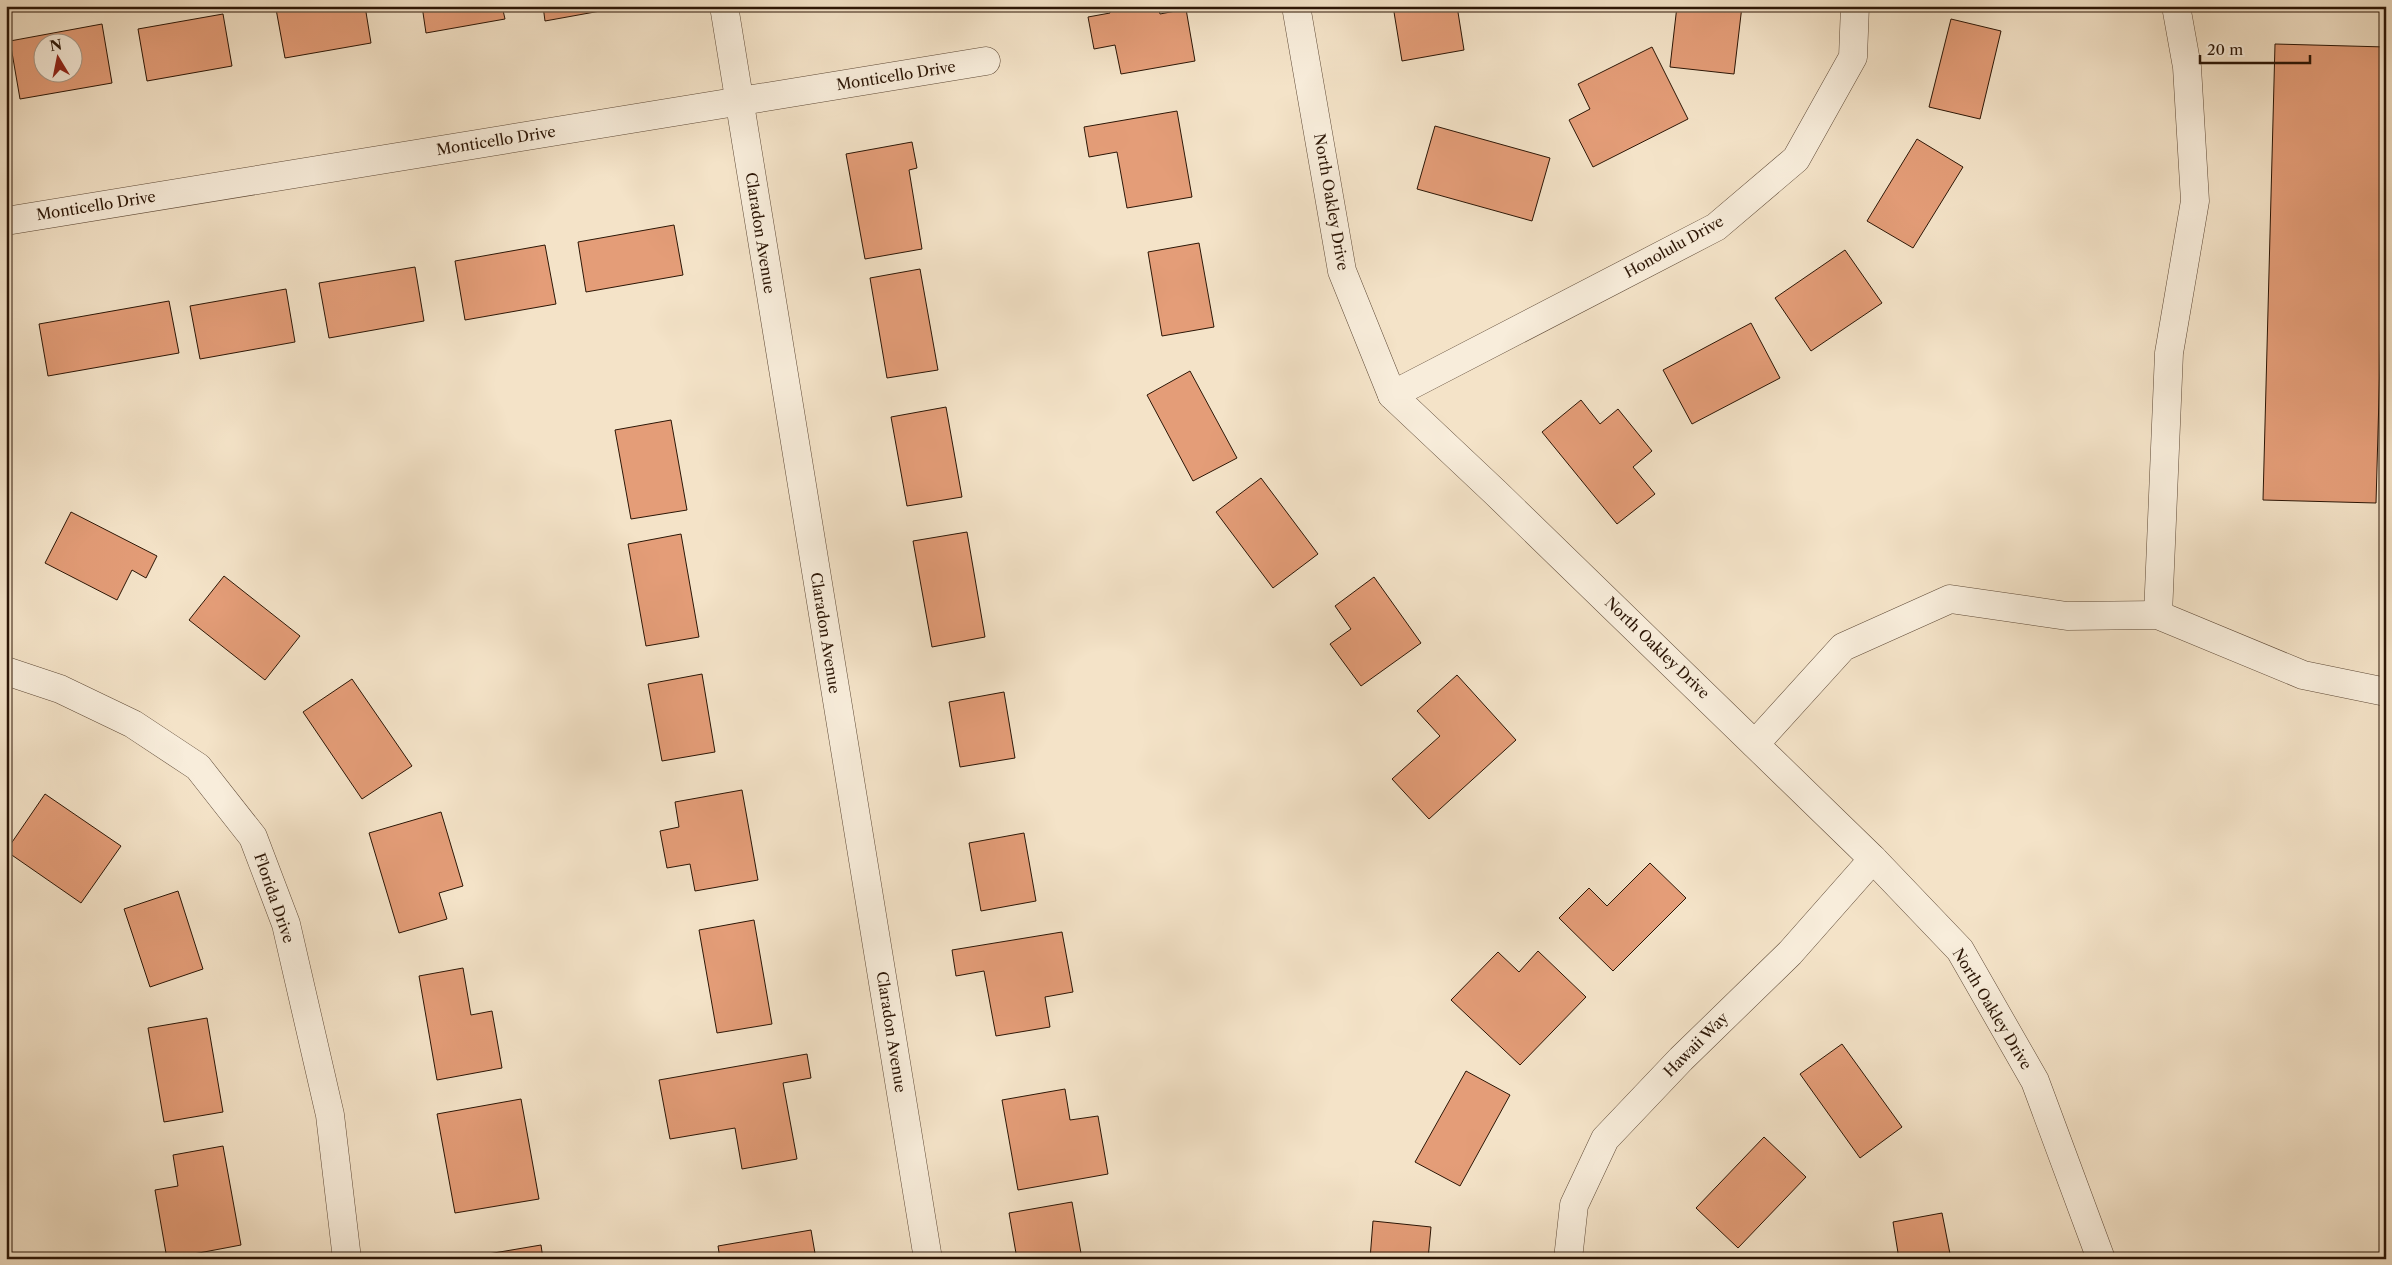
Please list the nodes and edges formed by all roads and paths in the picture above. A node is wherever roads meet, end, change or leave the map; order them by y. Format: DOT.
graph roads {
  1 [pos="724,6"];
  2 [pos="1296,6"];
  3 [pos="1855,6"];
  4 [pos="2176,6"];
  5 [pos="986,61"];
  6 [pos="738,101"];
  7 [pos="6,221"];
  8 [pos="1392,395"];
  9 [pos="2158,615"];
  10 [pos="6,671"];
  11 [pos="2386,692"];
  12 [pos="1755,744"];
  13 [pos="1873,859"];
  14 [pos="347,1259"];
  15 [pos="928,1259"];
  16 [pos="1568,1259"];
  17 [pos="2101,1259"];
  1 -- 6 [label="street, Claradon Avenue"];
  2 -- 8 [label="street, North Oakley Drive"];
  3 -- 8 [label="street, Honolulu Drive"];
  4 -- 9 [label="street"];
  5 -- 6 [label="street, Monticello Drive"];
  6 -- 7 [label="street, Monticello Drive"];
  6 -- 15 [label="street, Claradon Avenue"];
  8 -- 12 [label="street, North Oakley Drive"];
  9 -- 11 [label="street"];
  9 -- 12 [label="street"];
  10 -- 14 [label="street, Florida Drive"];
  12 -- 13 [label="street, North Oakley Drive"];
  13 -- 16 [label="street, Hawaii Way"];
  13 -- 17 [label="street, North Oakley Drive"];
}
